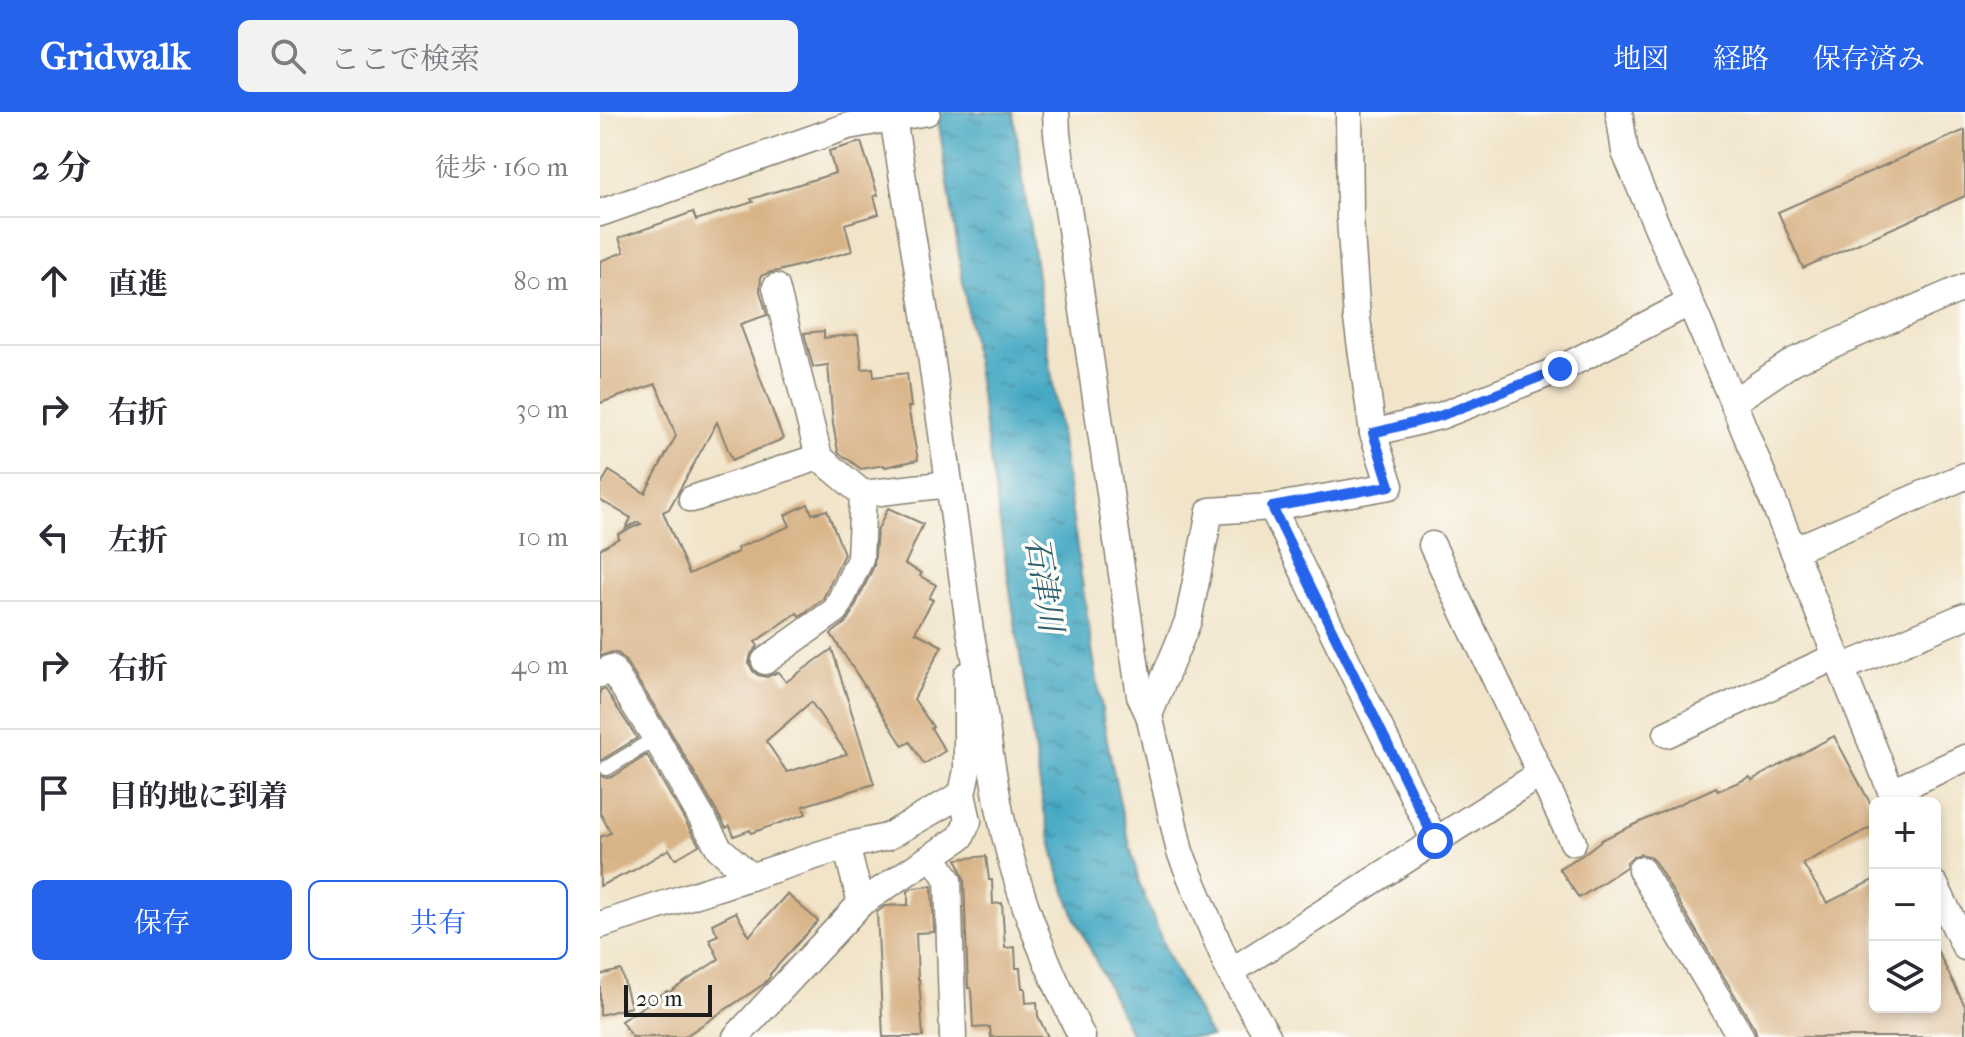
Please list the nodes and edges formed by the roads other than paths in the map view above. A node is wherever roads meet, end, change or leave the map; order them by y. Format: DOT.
graph roads {
  1 [pos="927,112"];
  2 [pos="1056,112"];
  3 [pos="1349,112"];
  4 [pos="1619,112"];
  5 [pos="892,115"];
  6 [pos="600,213"];
  7 [pos="776,287"];
  8 [pos="1965,287"];
  9 [pos="1689,303"];
  10 [pos="1733,402"];
  11 [pos="1373,433"];
  12 [pos="819,457"];
  13 [pos="1965,476"];
  14 [pos="949,484"];
  15 [pos="863,494"];
  16 [pos="692,499"];
  17 [pos="1272,507"];
  18 [pos="1432,545"];
  19 [pos="1794,550"];
  20 [pos="1965,616"];
  21 [pos="970,631"];
  22 [pos="765,661"];
  23 [pos="1840,662"];
  24 [pos="600,674"];
  25 [pos="1149,715"];
  26 [pos="1667,734"];
  27 [pos="656,738"];
  28 [pos="1965,758"];
  29 [pos="607,768"];
  30 [pos="1540,774"];
  31 [pos="962,794"];
  32 [pos="1894,797"];
  33 [pos="1896,797"];
  34 [pos="1435,841"];
  35 [pos="1573,842"];
  36 [pos="846,846"];
  37 [pos="933,856"];
  38 [pos="1641,870"];
  39 [pos="751,877"];
  40 [pos="1941,897"];
  41 [pos="861,903"];
  42 [pos="600,925"];
  43 [pos="1965,947"];
  44 [pos="1230,972"];
  45 [pos="736,1037"];
  46 [pos="953,1037"];
  47 [pos="1082,1037"];
  48 [pos="1268,1037"];
  49 [pos="1741,1037"];
  1 -- 5 [label="street"];
  2 -- 25 [label="street"];
  3 -- 11 [label="street"];
  4 -- 9 [label="street"];
  5 -- 6 [label="street"];
  5 -- 14 [label="street"];
  7 -- 12 [label="street"];
  8 -- 10 [label="street"];
  9 -- 10 [label="street"];
  9 -- 11 [label="street"];
  10 -- 19 [label="street"];
  11 -- 17 [label="street"];
  12 -- 15 [label="street"];
  12 -- 16 [label="street"];
  13 -- 19 [label="street"];
  14 -- 15 [label="street"];
  14 -- 21 [label="street"];
  15 -- 22 [label="street"];
  17 -- 25 [label="street"];
  17 -- 34 [label="street"];
  18 -- 30 [label="street"];
  19 -- 23 [label="street"];
  20 -- 23 [label="street"];
  21 -- 31 [label="street"];
  21 -- 47 [label="street"];
  23 -- 26 [label="street"];
  23 -- 32 [label="street"];
  24 -- 27 [label="street"];
  25 -- 44 [label="street"];
  27 -- 29 [label="lane"];
  27 -- 39 [label="street"];
  28 -- 33 [label="street"];
  30 -- 34 [label="street"];
  30 -- 35 [label="street"];
  31 -- 36 [label="street"];
  31 -- 37 [label="street"];
  34 -- 44 [label="street"];
  36 -- 39 [label="street"];
  36 -- 41 [label="street"];
  37 -- 41 [label="street"];
  37 -- 46 [label="street"];
  38 -- 49 [label="street"];
  39 -- 42 [label="street"];
  40 -- 43 [label="street"];
  41 -- 45 [label="street"];
  44 -- 48 [label="street"];
}
